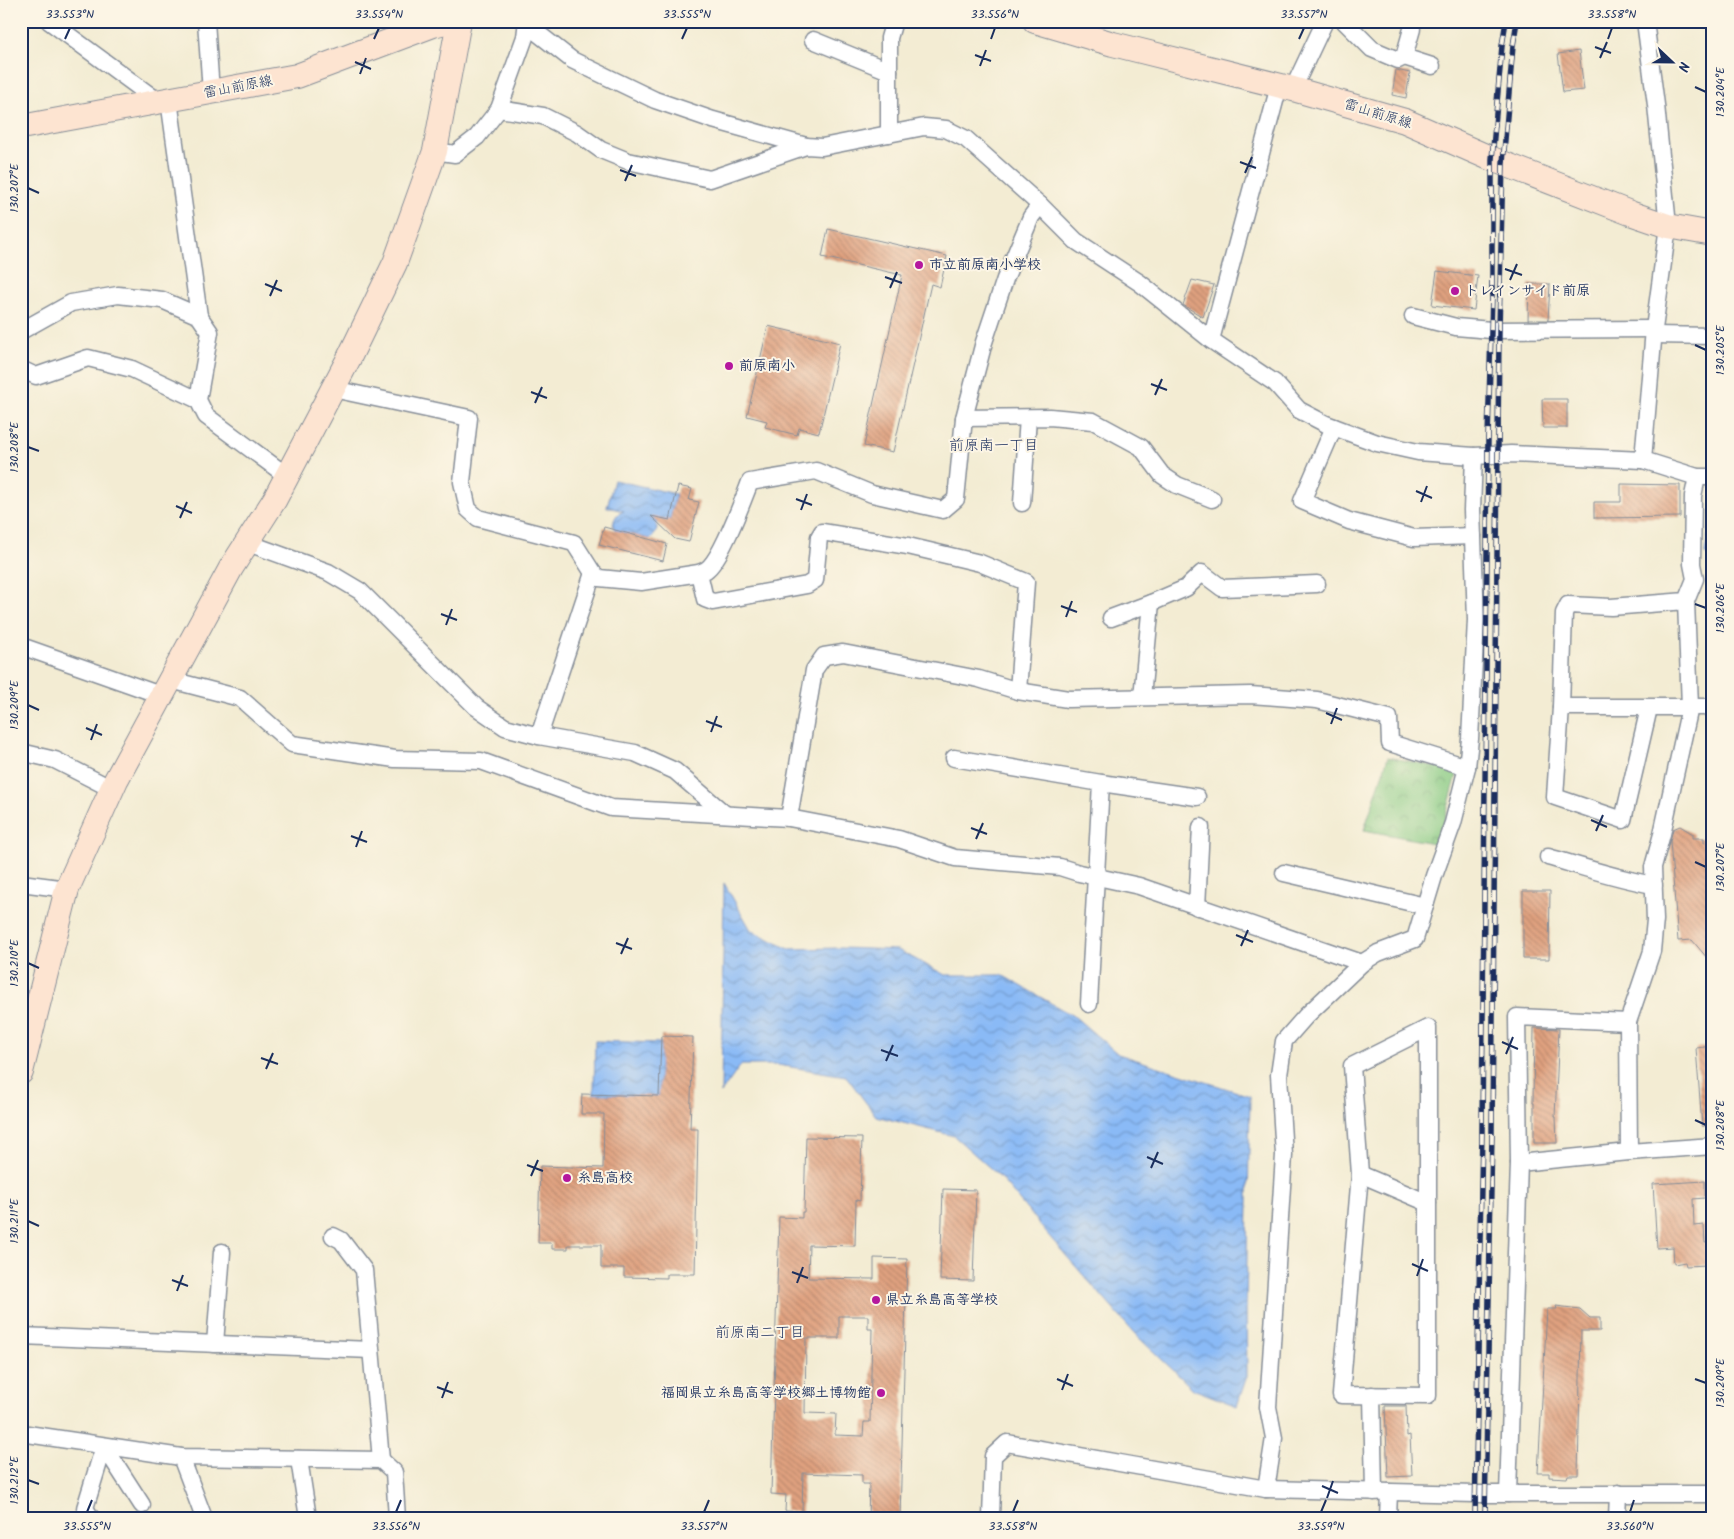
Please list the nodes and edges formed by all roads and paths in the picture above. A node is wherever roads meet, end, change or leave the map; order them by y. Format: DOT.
graph roads {
  1 [pos="49,21"];
  2 [pos="206,21"];
  3 [pos="449,21"];
  4 [pos="460,21"];
  5 [pos="894,21"];
  6 [pos="1035,21"];
  7 [pos="1325,21"];
  8 [pos="1344,21"];
  9 [pos="1644,21"];
  10 [pos="526,23"];
  11 [pos="1412,29"];
  12 [pos="813,40"];
  13 [pos="1404,57"];
  14 [pos="1432,66"];
  15 [pos="889,71"];
  16 [pos="1286,87"];
  17 [pos="211,92"];
  18 [pos="164,101"];
  19 [pos="499,110"];
  20 [pos="21,127"];
  21 [pos="890,134"];
  22 [pos="806,146"];
  23 [pos="435,151"];
  24 [pos="1040,205"];
  25 [pos="1668,226"];
  26 [pos="1713,234"];
  27 [pos="199,316"];
  28 [pos="1413,316"];
  29 [pos="21,331"];
  30 [pos="1654,332"];
  31 [pos="1713,336"];
  32 [pos="1211,340"];
  33 [pos="21,369"];
  34 [pos="333,389"];
  35 [pos="198,400"];
  36 [pos="964,418"];
  37 [pos="1028,418"];
  38 [pos="1334,427"];
  39 [pos="1474,456"];
  40 [pos="1643,460"];
  41 [pos="287,476"];
  42 [pos="1705,477"];
  43 [pos="1212,499"];
  44 [pos="1022,504"];
  45 [pos="1473,536"];
  46 [pos="248,543"];
  47 [pos="593,573"];
  48 [pos="698,573"];
  49 [pos="1317,584"];
  50 [pos="1686,601"];
  51 [pos="1151,603"];
  52 [pos="1111,618"];
  53 [pos="21,646"];
  54 [pos="167,688"];
  55 [pos="1018,691"];
  56 [pos="1142,697"];
  57 [pos="1561,707"];
  58 [pos="1690,707"];
  59 [pos="1713,707"];
  60 [pos="1649,708"];
  61 [pos="539,736"];
  62 [pos="21,752"];
  63 [pos="954,758"];
  64 [pos="1467,766"];
  65 [pos="1101,783"];
  66 [pos="112,789"];
  67 [pos="1196,797"];
  68 [pos="725,814"];
  69 [pos="789,818"];
  70 [pos="1201,827"];
  71 [pos="1548,857"];
  72 [pos="1284,873"];
  73 [pos="1097,877"];
  74 [pos="21,883"];
  75 [pos="1654,885"];
  76 [pos="67,890"];
  77 [pos="1425,906"];
  78 [pos="1197,907"];
  79 [pos="1362,963"];
  80 [pos="1089,1004"];
  81 [pos="1628,1022"];
  82 [pos="21,1072"];
  83 [pos="1713,1146"];
  84 [pos="1629,1152"];
  85 [pos="1519,1163"];
  86 [pos="1360,1174"];
  87 [pos="1428,1203"];
  88 [pos="333,1236"];
  89 [pos="222,1252"];
  90 [pos="21,1336"];
  91 [pos="215,1344"];
  92 [pos="371,1350"];
  93 [pos="1372,1395"];
  94 [pos="21,1433"];
  95 [pos="104,1446"];
  96 [pos="181,1457"];
  97 [pos="300,1459"];
  98 [pos="381,1460"];
  99 [pos="1266,1489"];
  100 [pos="1381,1492"];
  101 [pos="1618,1493"];
  102 [pos="1508,1494"];
  103 [pos="1713,1494"];
  104 [pos="142,1505"];
  105 [pos="90,1518"];
  106 [pos="204,1518"];
  107 [pos="308,1518"];
  108 [pos="397,1518"];
  109 [pos="992,1518"];
  110 [pos="1388,1518"];
  111 [pos="1617,1518"];
  1 -- 18 [label="street"];
  2 -- 17 [label="street"];
  3 -- 17 [label="street, 雷山前原線"];
  4 -- 23 [label="street"];
  5 -- 15 [label="street"];
  6 -- 16 [label="street, 雷山前原線"];
  7 -- 16 [label="street"];
  8 -- 13 [label="street"];
  9 -- 25 [label="street"];
  10 -- 19 [label="street"];
  10 -- 22 [label="street"];
  11 -- 13 [label="street"];
  12 -- 15 [label="street"];
  13 -- 14 [label="street"];
  15 -- 21 [label="street"];
  16 -- 25 [label="street, 雷山前原線"];
  16 -- 32 [label="street"];
  17 -- 18 [label="street, 雷山前原線"];
  18 -- 20 [label="street, 雷山前原線"];
  18 -- 27 [label="street"];
  19 -- 22 [label="street"];
  19 -- 23 [label="street"];
  21 -- 22 [label="street"];
  21 -- 24 [label="street"];
  23 -- 34 [label="street"];
  24 -- 32 [label="street"];
  24 -- 36 [label="street"];
  25 -- 26 [label="street, 雷山前原線"];
  25 -- 30 [label="street"];
  27 -- 29 [label="street"];
  27 -- 35 [label="street"];
  28 -- 30 [label="street"];
  30 -- 31 [label="street"];
  30 -- 40 [label="street"];
  32 -- 38 [label="street"];
  33 -- 35 [label="street"];
  34 -- 41 [label="street"];
  34 -- 47 [label="street"];
  35 -- 41 [label="street"];
  36 -- 37 [label="street"];
  36 -- 48 [label="street"];
  37 -- 43 [label="street"];
  37 -- 44 [label="street"];
  38 -- 39 [label="street"];
  38 -- 45 [label="street"];
  39 -- 40 [label="street"];
  39 -- 45 [label="street"];
  40 -- 42 [label="street"];
  41 -- 46 [label="street"];
  42 -- 50 [label="street"];
  45 -- 64 [label="street"];
  46 -- 54 [label="street"];
  46 -- 61 [label="street"];
  47 -- 48 [label="street"];
  47 -- 61 [label="street"];
  48 -- 55 [label="street"];
  49 -- 51 [label="street"];
  50 -- 57 [label="street"];
  50 -- 58 [label="street"];
  51 -- 52 [label="street"];
  51 -- 56 [label="street"];
  53 -- 54 [label="street"];
  54 -- 66 [label="street"];
  54 -- 68 [label="street"];
  55 -- 56 [label="street"];
  55 -- 69 [label="street"];
  56 -- 64 [label="street"];
  57 -- 60 [label="street"];
  57 -- 60 [label="street"];
  58 -- 59 [label="street"];
  58 -- 60 [label="street"];
  58 -- 75 [label="street"];
  61 -- 68 [label="street"];
  62 -- 66 [label="street"];
  63 -- 65 [label="street"];
  64 -- 77 [label="street"];
  65 -- 67 [label="street"];
  65 -- 73 [label="street"];
  66 -- 76 [label="street"];
  68 -- 69 [label="street"];
  69 -- 73 [label="street"];
  70 -- 78 [label="street"];
  71 -- 75 [label="street"];
  72 -- 77 [label="street"];
  73 -- 78 [label="street"];
  73 -- 80 [label="street"];
  74 -- 76 [label="street"];
  75 -- 81 [label="street"];
  76 -- 82 [label="street"];
  77 -- 79 [label="street"];
  78 -- 79 [label="street"];
  79 -- 99 [label="street"];
  81 -- 84 [label="street"];
  81 -- 85 [label="street"];
  83 -- 84 [label="street"];
  84 -- 85 [label="street"];
  85 -- 102 [label="street"];
  86 -- 87 [label="street"];
  86 -- 87 [label="street"];
  86 -- 93 [label="street"];
  87 -- 93 [label="street"];
  88 -- 92 [label="street"];
  89 -- 91 [label="street"];
  90 -- 91 [label="street"];
  91 -- 92 [label="street"];
  92 -- 98 [label="street"];
  93 -- 100 [label="street"];
  94 -- 95 [label="street"];
  95 -- 96 [label="street"];
  95 -- 104 [label="street"];
  95 -- 105 [label="street"];
  96 -- 97 [label="street"];
  96 -- 106 [label="street"];
  97 -- 98 [label="street"];
  97 -- 107 [label="street"];
  98 -- 108 [label="street"];
  99 -- 100 [label="street"];
  99 -- 109 [label="street"];
  100 -- 102 [label="street"];
  100 -- 110 [label="street"];
  101 -- 102 [label="street"];
  101 -- 103 [label="street"];
  101 -- 111 [label="street"];
}
